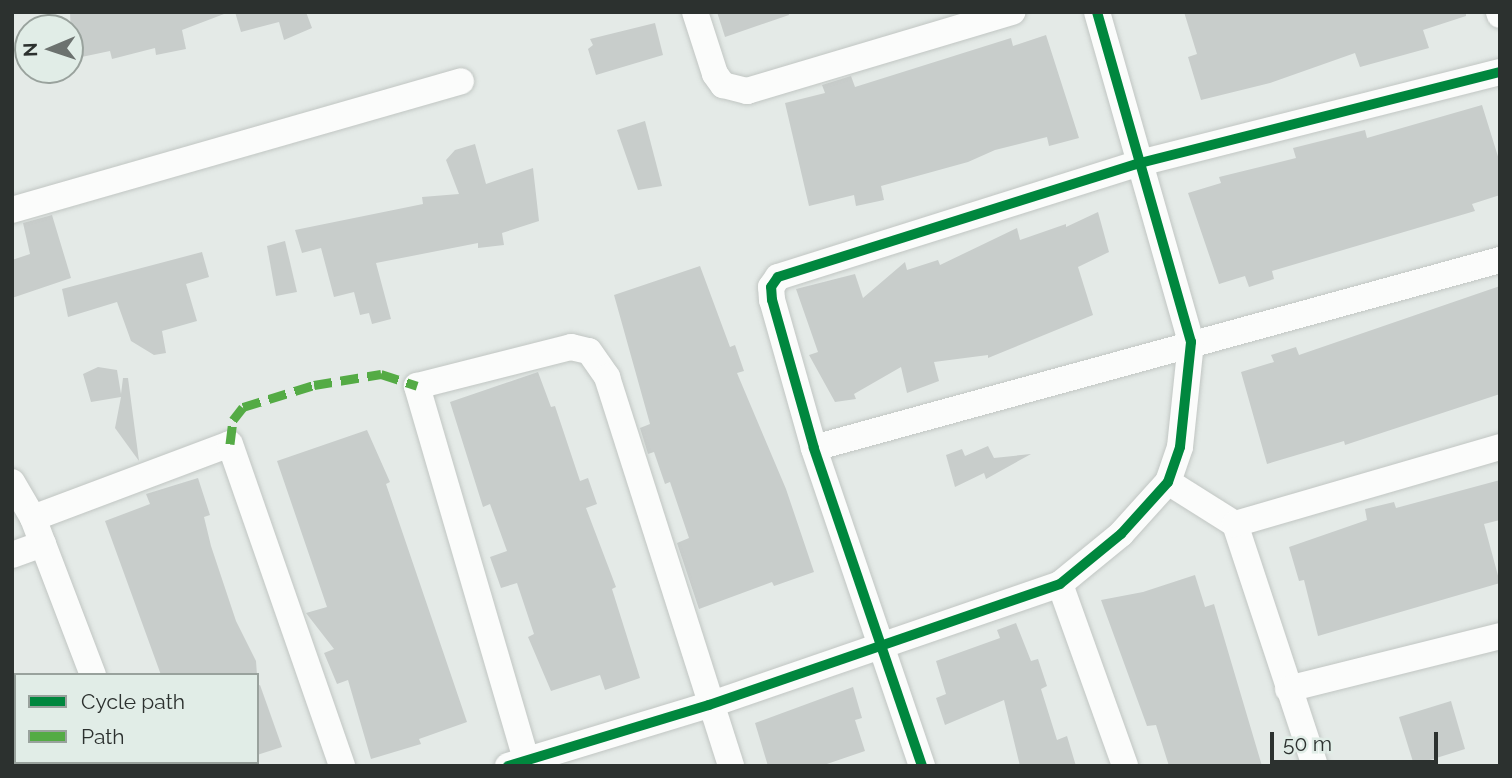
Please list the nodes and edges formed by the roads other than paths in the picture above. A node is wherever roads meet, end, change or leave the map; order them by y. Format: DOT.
graph roads {
  1 [pos="695,12"];
  2 [pos="1012,12"];
  3 [pos="1097,12"];
  4 [pos="1500,72"];
  5 [pos="461,81"];
  6 [pos="1140,163"];
  7 [pos="12,210"];
  8 [pos="1500,260"];
  9 [pos="1191,342"];
  10 [pos="1500,447"];
  11 [pos="814,448"];
  12 [pos="12,482"];
  13 [pos="1168,482"];
  14 [pos="33,518"];
  15 [pos="1235,524"];
  16 [pos="43,544"];
  17 [pos="12,555"];
  18 [pos="1060,584"];
  19 [pos="1500,636"];
  20 [pos="878,648"];
  21 [pos="92,673"];
  22 [pos="1288,689"];
  23 [pos="709,705"];
  24 [pos="521,764"];
  25 [pos="342,766"];
  26 [pos="731,766"];
  27 [pos="922,766"];
  28 [pos="1125,766"];
  29 [pos="1315,766"];
  1 -- 2 [label="street"];
  3 -- 6 [label="street"];
  4 -- 6 [label="street"];
  5 -- 7 [label="street"];
  6 -- 9 [label="street"];
  6 -- 11 [label="street"];
  8 -- 9 [label="street"];
  9 -- 11 [label="street"];
  9 -- 13 [label="street"];
  10 -- 15 [label="street"];
  11 -- 20 [label="street"];
  12 -- 14 [label="street"];
  13 -- 15 [label="street"];
  13 -- 18 [label="street"];
  14 -- 16 [label="street"];
  14 -- 25 [label="street"];
  15 -- 22 [label="street"];
  16 -- 17 [label="street"];
  16 -- 21 [label="street"];
  18 -- 20 [label="street"];
  18 -- 28 [label="street"];
  19 -- 22 [label="street"];
  20 -- 23 [label="street"];
  20 -- 27 [label="street"];
  22 -- 29 [label="street"];
  23 -- 24 [label="street"];
  23 -- 24 [label="street"];
  23 -- 26 [label="street"];
}
